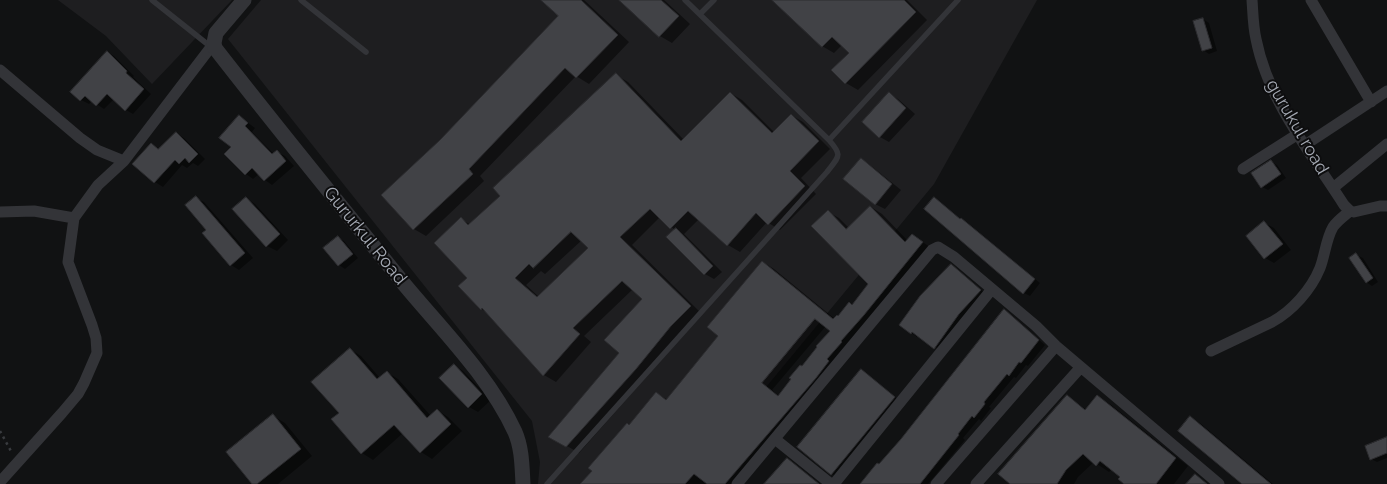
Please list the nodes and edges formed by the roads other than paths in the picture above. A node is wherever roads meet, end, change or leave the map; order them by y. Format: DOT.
graph roads {
  1 [pos="152,0"];
  2 [pos="244,0"];
  3 [pos="302,0"];
  4 [pos="685,0"];
  5 [pos="714,0"];
  6 [pos="958,0"];
  7 [pos="1252,0"];
  8 [pos="1311,0"];
  9 [pos="700,14"];
  10 [pos="212,45"];
  11 [pos="366,52"];
  12 [pos="0,70"];
  13 [pos="1387,92"];
  14 [pos="1371,102"];
  15 [pos="1298,134"];
  16 [pos="830,140"];
  17 [pos="1387,144"];
  18 [pos="1305,145"];
  19 [pos="124,161"];
  20 [pos="1243,169"];
  21 [pos="1333,188"];
  22 [pos="1387,206"];
  23 [pos="1350,211"];
  24 [pos="0,212"];
  25 [pos="74,218"];
  26 [pos="992,289"];
  27 [pos="1056,346"];
  28 [pos="1211,351"];
  29 [pos="1081,367"];
  30 [pos="775,439"];
  31 [pos="0,482"];
  32 [pos="523,484"];
  33 [pos="546,484"];
  34 [pos="737,484"];
  35 [pos="831,484"];
  36 [pos="834,484"];
  37 [pos="936,484"];
  38 [pos="976,484"];
  39 [pos="1219,484"];
  1 -- 10 [label="lane"];
  2 -- 10 [label="street"];
  3 -- 11 [label="lane"];
  4 -- 9 [label="lane"];
  5 -- 9 [label="lane"];
  6 -- 16 [label="lane"];
  7 -- 15 [label="street, gurukul road"];
  8 -- 14 [label="street"];
  9 -- 16 [label="lane"];
  10 -- 19 [label="street"];
  10 -- 32 [label="street, Gururkul Road"];
  12 -- 19 [label="street"];
  13 -- 14 [label="street"];
  14 -- 18 [label="street"];
  15 -- 18 [label="street, gurukul road"];
  15 -- 20 [label="street"];
  16 -- 33 [label="lane"];
  17 -- 21 [label="street"];
  18 -- 21 [label="street, gurukul road"];
  19 -- 25 [label="street"];
  21 -- 23 [label="street, gurukul road"];
  22 -- 23 [label="street"];
  23 -- 28 [label="street"];
  24 -- 25 [label="street"];
  25 -- 31 [label="street"];
  26 -- 27 [label="street"];
  26 -- 30 [label="street"];
  26 -- 36 [label="street"];
  27 -- 29 [label="street"];
  27 -- 37 [label="street"];
  29 -- 38 [label="street"];
  29 -- 39 [label="street"];
  30 -- 34 [label="street"];
  30 -- 35 [label="street"];
}
